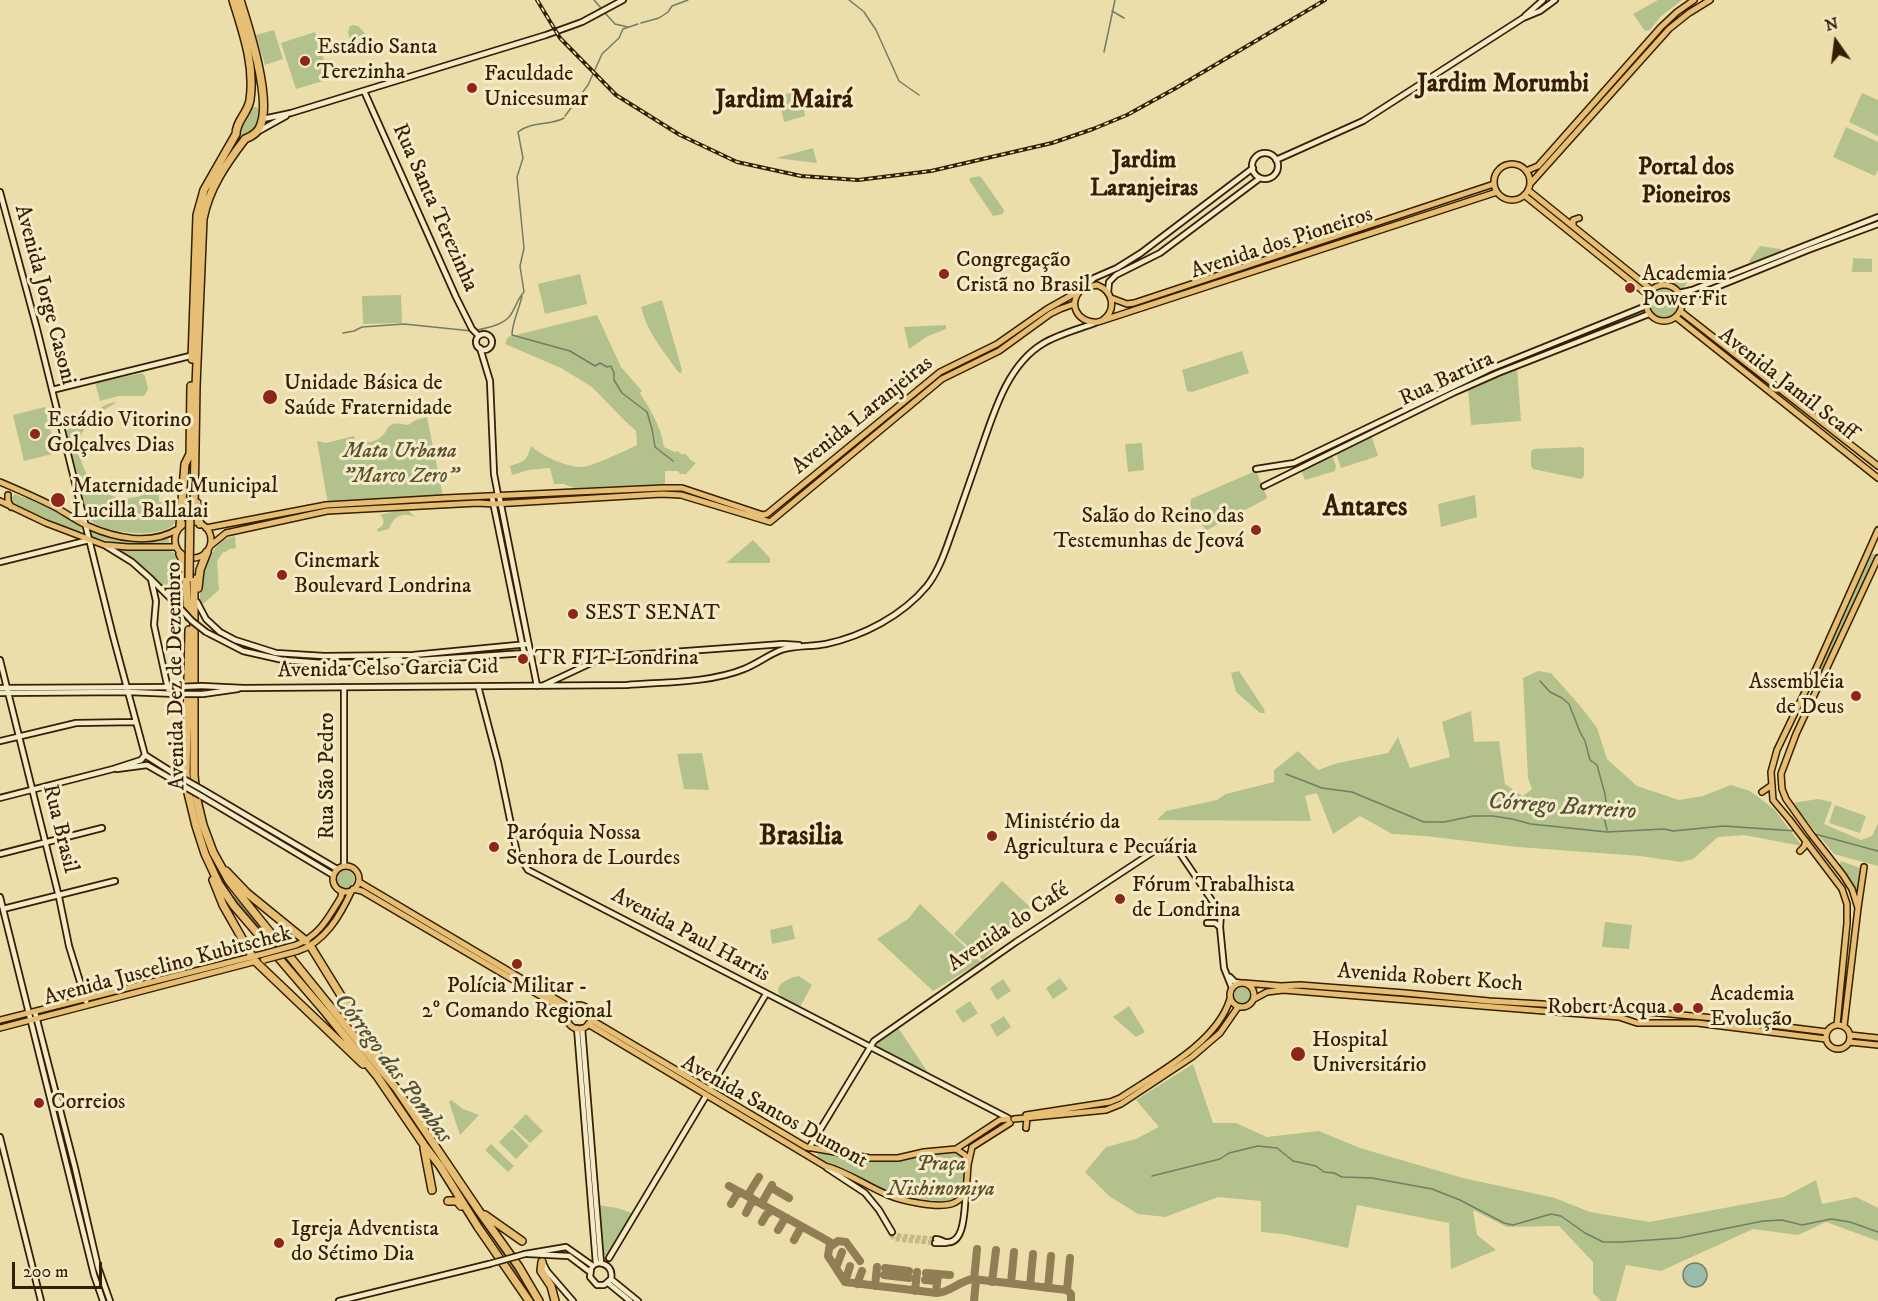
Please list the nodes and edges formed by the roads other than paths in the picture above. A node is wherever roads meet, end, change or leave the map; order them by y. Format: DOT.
graph roads {
  1 [pos="233,0"];
  2 [pos="240,0"];
  3 [pos="623,0"];
  4 [pos="1543,0"];
  5 [pos="1555,0"];
  6 [pos="1694,0"];
  7 [pos="1710,0"];
  8 [pos="1523,18"];
  9 [pos="364,91"];
  10 [pos="249,107"];
  11 [pos="291,113"];
  12 [pos="263,116"];
  13 [pos="257,132"];
  14 [pos="236,134"];
  15 [pos="245,139"];
  16 [pos="1276,160"];
  17 [pos="1253,168"];
  18 [pos="1526,171"];
  19 [pos="1260,178"];
  20 [pos="1494,184"];
  21 [pos="1527,190"];
  22 [pos="0,192"];
  23 [pos="1497,192"];
  24 [pos="1878,217"];
  25 [pos="1579,218"];
  26 [pos="1878,224"];
  27 [pos="1573,226"];
  28 [pos="1081,290"];
  29 [pos="1652,290"];
  30 [pos="1679,293"];
  31 [pos="1648,295"];
  32 [pos="1110,296"];
  33 [pos="1682,301"];
  34 [pos="1074,304"];
  35 [pos="1646,306"];
  36 [pos="1680,311"];
  37 [pos="1649,314"];
  38 [pos="1676,317"];
  39 [pos="1081,318"];
  40 [pos="1100,321"];
  41 [pos="1078,330"];
  42 [pos="475,332"];
  43 [pos="480,348"];
  44 [pos="487,349"];
  45 [pos="195,355"];
  46 [pos="484,362"];
  47 [pos="52,390"];
  48 [pos="193,455"];
  49 [pos="1878,466"];
  50 [pos="1256,469"];
  51 [pos="1878,478"];
  52 [pos="0,482"];
  53 [pos="1264,486"];
  54 [pos="14,488"];
  55 [pos="9,495"];
  56 [pos="497,496"];
  57 [pos="0,502"];
  58 [pos="501,503"];
  59 [pos="494,504"];
  60 [pos="11,507"];
  61 [pos="86,525"];
  62 [pos="203,526"];
  63 [pos="179,528"];
  64 [pos="1878,530"];
  65 [pos="89,540"];
  66 [pos="104,545"];
  67 [pos="175,547"];
  68 [pos="208,549"];
  69 [pos="180,554"];
  70 [pos="1878,558"];
  71 [pos="0,562"];
  72 [pos="151,579"];
  73 [pos="197,602"];
  74 [pos="191,616"];
  75 [pos="783,644"];
  76 [pos="525,645"];
  77 [pos="813,645"];
  78 [pos="761,646"];
  79 [pos="780,651"];
  80 [pos="527,653"];
  81 [pos="413,655"];
  82 [pos="0,660"];
  83 [pos="382,662"];
  84 [pos="759,662"];
  85 [pos="570,674"];
  86 [pos="561,678"];
  87 [pos="205,686"];
  88 [pos="478,686"];
  89 [pos="539,686"];
  90 [pos="561,686"];
  91 [pos="574,686"];
  92 [pos="344,687"];
  93 [pos="244,688"];
  94 [pos="8,690"];
  95 [pos="128,690"];
  96 [pos="0,691"];
  97 [pos="168,691"];
  98 [pos="204,694"];
  99 [pos="136,722"];
  100 [pos="20,736"];
  101 [pos="0,741"];
  102 [pos="145,755"];
  103 [pos="113,769"];
  104 [pos="1772,784"];
  105 [pos="32,789"];
  106 [pos="1762,792"];
  107 [pos="0,798"];
  108 [pos="102,828"];
  109 [pos="1806,841"];
  110 [pos="45,843"];
  111 [pos="1800,851"];
  112 [pos="0,854"];
  113 [pos="205,855"];
  114 [pos="1842,860"];
  115 [pos="220,865"];
  116 [pos="344,866"];
  117 [pos="1864,867"];
  118 [pos="1838,869"];
  119 [pos="335,872"];
  120 [pos="115,881"];
  121 [pos="358,882"];
  122 [pos="353,890"];
  123 [pos="342,891"];
  124 [pos="58,895"];
  125 [pos="0,897"];
  126 [pos="1858,908"];
  127 [pos="1,909"];
  128 [pos="1207,922"];
  129 [pos="1220,927"];
  130 [pos="325,928"];
  131 [pos="308,944"];
  132 [pos="254,959"];
  133 [pos="208,968"];
  134 [pos="191,972"];
  135 [pos="1226,972"];
  136 [pos="206,975"];
  137 [pos="190,979"];
  138 [pos="1840,980"];
  139 [pos="1243,983"];
  140 [pos="1297,985"];
  141 [pos="1848,987"];
  142 [pos="1232,988"];
  143 [pos="1298,992"];
  144 [pos="766,994"];
  145 [pos="1230,999"];
  146 [pos="1254,999"];
  147 [pos="86,1001"];
  148 [pos="1238,1007"];
  149 [pos="569,1010"];
  150 [pos="1648,1013"];
  151 [pos="33,1016"];
  152 [pos="0,1020"];
  153 [pos="589,1022"];
  154 [pos="1650,1024"];
  155 [pos="1837,1024"];
  156 [pos="1844,1026"];
  157 [pos="0,1028"];
  158 [pos="579,1028"];
  159 [pos="1827,1032"];
  160 [pos="1850,1038"];
  161 [pos="1878,1038"];
  162 [pos="1826,1039"];
  163 [pos="1878,1045"];
  164 [pos="869,1047"];
  165 [pos="377,1076"];
  166 [pos="396,1088"];
  167 [pos="707,1093"];
  168 [pos="1054,1104"];
  169 [pos="1054,1111"];
  170 [pos="1027,1118"];
  171 [pos="1011,1119"];
  172 [pos="1026,1128"];
  173 [pos="0,1137"];
  174 [pos="978,1140"];
  175 [pos="424,1145"];
  176 [pos="810,1148"];
  177 [pos="795,1149"];
  178 [pos="956,1149"];
  179 [pos="814,1159"];
  180 [pos="968,1165"];
  181 [pos="825,1166"];
  182 [pos="432,1190"];
  183 [pos="966,1193"];
  184 [pos="448,1201"];
  185 [pos="479,1211"];
  186 [pos="478,1227"];
  187 [pos="891,1234"];
  188 [pos="522,1241"];
  189 [pos="935,1241"];
  190 [pos="525,1254"];
  191 [pos="551,1256"];
  192 [pos="609,1258"];
  193 [pos="543,1262"];
  194 [pos="599,1265"];
  195 [pos="590,1272"];
  196 [pos="609,1281"];
  197 [pos="41,1301"];
  198 [pos="103,1301"];
  199 [pos="110,1301"];
  200 [pos="339,1301"];
  201 [pos="529,1301"];
  202 [pos="539,1301"];
  203 [pos="555,1301"];
  204 [pos="573,1301"];
  205 [pos="630,1301"];
  206 [pos="638,1301"];
  1 -- 10 [label="highway, Avenida Dez de Dezembro"];
  2 -- 12 [label="highway"];
  3 -- 9 [label="street"];
  4 -- 8 [label="street"];
  5 -- 8 [label="street"];
  6 -- 18 [label="main road"];
  7 -- 21 [label="main road"];
  8 -- 16 [label="street"];
  9 -- 11 [label="street"];
  9 -- 42 [label="street, Rua Santa Terezinha"];
  10 -- 12 [label="highway"];
  10 -- 14 [label="highway, Avenida Dez de Dezembro"];
  11 -- 12 [label="street"];
  11 -- 13 [label="street"];
  12 -- 13 [label="highway"];
  13 -- 15 [label="highway, Avenida Dez de Dezembro"];
  14 -- 15 [label="highway"];
  14 -- 45 [label="highway, Avenida Dez de Dezembro"];
  15 -- 45 [label="highway, Avenida Dez de Dezembro"];
  16 -- 17 [label="street"];
  16 -- 19 [label="street"];
  17 -- 19 [label="street"];
  17 -- 28 [label="street, Avenida Laranjeiras"];
  18 -- 20 [label="main road"];
  18 -- 21 [label="main road"];
  19 -- 32 [label="street"];
  20 -- 23 [label="main road"];
  20 -- 32 [label="main road, Avenida dos Pioneiros"];
  21 -- 23 [label="main road"];
  21 -- 27 [label="main road"];
  21 -- 31 [label="main road"];
  22 -- 47 [label="street, Avenida Jorge Casoni"];
  23 -- 40 [label="main road, Avenida dos Pioneiros"];
  24 -- 30 [label="street"];
  25 -- 27 [label="main road"];
  26 -- 33 [label="street"];
  27 -- 29 [label="main road"];
  28 -- 32 [label="main road"];
  28 -- 34 [label="main road"];
  28 -- 56 [label="main road, Avenida Laranjeiras"];
  29 -- 30 [label="main road"];
  29 -- 31 [label="main road"];
  30 -- 33 [label="main road"];
  31 -- 35 [label="main road"];
  32 -- 40 [label="main road"];
  33 -- 36 [label="main road"];
  34 -- 39 [label="main road"];
  34 -- 58 [label="main road, Avenida Laranjeiras"];
  35 -- 37 [label="main road"];
  35 -- 50 [label="street, Rua Bartira"];
  36 -- 38 [label="main road"];
  36 -- 49 [label="main road, Avenida Jamil Scaff"];
  37 -- 38 [label="main road"];
  37 -- 53 [label="street, Rua Bartira"];
  38 -- 51 [label="main road, Avenida Jamil Scaff"];
  39 -- 40 [label="main road"];
  39 -- 41 [label="street"];
  40 -- 41 [label="street, Avenida dos Pioneiros"];
  41 -- 77 [label="street, Avenida dos Pioneiros"];
  42 -- 43 [label="street"];
  42 -- 44 [label="street"];
  43 -- 44 [label="street"];
  43 -- 46 [label="street"];
  44 -- 46 [label="street"];
  45 -- 47 [label="street"];
  45 -- 48 [label="highway, Avenida Dez de Dezembro"];
  46 -- 56 [label="street"];
  47 -- 61 [label="street, Avenida Jorge Casoni"];
  48 -- 62 [label="highway"];
  48 -- 63 [label="highway"];
  48 -- 74 [label="highway, Avenida Dez de Dezembro, bridge"];
  52 -- 54 [label="main road"];
  54 -- 55 [label="street"];
  54 -- 61 [label="main road"];
  55 -- 57 [label="street"];
  55 -- 60 [label="main road"];
  56 -- 58 [label="street"];
  56 -- 59 [label="street"];
  56 -- 62 [label="main road"];
  57 -- 60 [label="main road"];
  58 -- 59 [label="main road"];
  58 -- 76 [label="street"];
  59 -- 68 [label="main road"];
  59 -- 76 [label="street"];
  60 -- 65 [label="main road"];
  61 -- 63 [label="main road"];
  61 -- 65 [label="street, Avenida Jorge Casoni"];
  62 -- 63 [label="main road"];
  62 -- 68 [label="main road"];
  63 -- 67 [label="main road"];
  64 -- 104 [label="main road"];
  65 -- 66 [label="main road"];
  65 -- 71 [label="street"];
  65 -- 95 [label="street, Avenida Jorge Casoni"];
  66 -- 67 [label="main road"];
  66 -- 72 [label="street"];
  67 -- 69 [label="main road"];
  68 -- 69 [label="main road"];
  68 -- 73 [label="highway"];
  69 -- 74 [label="highway"];
  70 -- 118 [label="main road"];
  72 -- 83 [label="street, bridge"];
  72 -- 97 [label="street"];
  73 -- 74 [label="highway"];
  73 -- 81 [label="street"];
  74 -- 113 [label="highway, Avenida Dez de Dezembro"];
  74 -- 115 [label="highway, Avenida Dez de Dezembro"];
  75 -- 77 [label="street"];
  75 -- 78 [label="street"];
  75 -- 79 [label="street"];
  76 -- 80 [label="street"];
  76 -- 81 [label="street"];
  77 -- 79 [label="street, Avenida Celso Garcia Cid"];
  78 -- 84 [label="street"];
  78 -- 85 [label="street"];
  79 -- 84 [label="street, Avenida Celso Garcia Cid"];
  80 -- 83 [label="street"];
  80 -- 89 [label="street"];
  81 -- 83 [label="street"];
  82 -- 94 [label="street, Rua Brasil"];
  84 -- 91 [label="street, Avenida Celso Garcia Cid"];
  85 -- 86 [label="street"];
  85 -- 91 [label="street"];
  86 -- 89 [label="street"];
  86 -- 90 [label="street"];
  87 -- 93 [label="street, Avenida Celso Garcia Cid"];
  87 -- 97 [label="street, Avenida Celso Garcia Cid, bridge"];
  87 -- 98 [label="street"];
  88 -- 89 [label="street, Avenida Celso Garcia Cid"];
  88 -- 92 [label="street, Avenida Celso Garcia Cid"];
  88 -- 144 [label="street, Avenida Paul Harris"];
  89 -- 90 [label="street, Avenida Celso Garcia Cid"];
  90 -- 91 [label="street, Avenida Celso Garcia Cid"];
  92 -- 93 [label="street, Avenida Celso Garcia Cid"];
  92 -- 116 [label="street, Rua São Pedro"];
  93 -- 98 [label="street, Avenida Celso Garcia Cid"];
  94 -- 95 [label="street, Avenida Celso Garcia Cid"];
  94 -- 96 [label="street, Avenida Celso Garcia Cid"];
  94 -- 100 [label="street, Rua Brasil"];
  95 -- 97 [label="street, Avenida Celso Garcia Cid"];
  95 -- 99 [label="street, Avenida Jorge Casoni"];
  97 -- 98 [label="street, Avenida Celso Garcia Cid, bridge"];
  99 -- 100 [label="street"];
  99 -- 102 [label="street, Avenida Jorge Casoni"];
  100 -- 101 [label="street"];
  100 -- 105 [label="street, Rua Brasil"];
  102 -- 103 [label="street"];
  102 -- 119 [label="street, bridge"];
  103 -- 105 [label="street"];
  103 -- 119 [label="street, bridge"];
  104 -- 106 [label="main road"];
  104 -- 109 [label="main road"];
  105 -- 107 [label="street"];
  105 -- 110 [label="street, Rua Brasil"];
  108 -- 110 [label="street"];
  109 -- 111 [label="main road"];
  109 -- 138 [label="main road"];
  110 -- 112 [label="street"];
  110 -- 124 [label="street, Rua Brasil"];
  113 -- 132 [label="highway"];
  113 -- 165 [label="highway, Avenida Dez de Dezembro"];
  114 -- 118 [label="main road"];
  115 -- 131 [label="highway"];
  115 -- 166 [label="highway, Avenida Dez de Dezembro"];
  116 -- 119 [label="main road"];
  116 -- 121 [label="main road"];
  117 -- 126 [label="main road"];
  118 -- 126 [label="main road"];
  119 -- 123 [label="main road"];
  120 -- 124 [label="street"];
  121 -- 122 [label="main road"];
  121 -- 149 [label="main road"];
  122 -- 123 [label="main road"];
  122 -- 130 [label="main road, Avenida Juscelino Kubitschek"];
  122 -- 149 [label="main road"];
  123 -- 130 [label="main road, Avenida Juscelino Kubitschek"];
  124 -- 127 [label="street"];
  124 -- 147 [label="street, Rua Brasil"];
  125 -- 127 [label="street"];
  126 -- 141 [label="main road"];
  127 -- 151 [label="street"];
  128 -- 129 [label="street"];
  129 -- 135 [label="street"];
  129 -- 164 [label="street, Avenida do Café"];
  130 -- 131 [label="main road, Avenida Juscelino Kubitschek"];
  131 -- 132 [label="main road, Avenida Juscelino Kubitschek, bridge"];
  131 -- 166 [label="highway"];
  132 -- 133 [label="main road, Avenida Juscelino Kubitschek"];
  132 -- 136 [label="main road, Avenida Juscelino Kubitschek"];
  132 -- 165 [label="highway"];
  133 -- 134 [label="main road, Avenida Juscelino Kubitschek"];
  133 -- 136 [label="main road"];
  134 -- 137 [label="main road"];
  134 -- 147 [label="main road, Avenida Juscelino Kubitschek"];
  135 -- 139 [label="street"];
  135 -- 142 [label="street"];
  136 -- 137 [label="main road, Avenida Juscelino Kubitschek"];
  137 -- 147 [label="main road, Avenida Juscelino Kubitschek"];
  138 -- 141 [label="main road"];
  138 -- 155 [label="main road"];
  139 -- 140 [label="main road, Avenida Robert Koch"];
  139 -- 142 [label="main road"];
  139 -- 146 [label="main road"];
  140 -- 143 [label="main road"];
  140 -- 150 [label="main road, Avenida Robert Koch"];
  141 -- 156 [label="main road"];
  142 -- 145 [label="main road"];
  143 -- 146 [label="main road, Avenida Robert Koch"];
  143 -- 154 [label="main road, Avenida Robert Koch"];
  144 -- 164 [label="street, Avenida Paul Harris"];
  144 -- 167 [label="street"];
  145 -- 148 [label="main road"];
  145 -- 169 [label="main road"];
  146 -- 148 [label="main road"];
  147 -- 151 [label="main road, Avenida Juscelino Kubitschek"];
  148 -- 170 [label="main road"];
  149 -- 153 [label="main road"];
  149 -- 158 [label="main road"];
  150 -- 154 [label="main road"];
  150 -- 159 [label="main road, Avenida Robert Koch"];
  151 -- 152 [label="main road, Avenida Juscelino Kubitschek"];
  151 -- 157 [label="main road, Avenida Juscelino Kubitschek"];
  151 -- 198 [label="street"];
  151 -- 199 [label="street"];
  153 -- 158 [label="main road"];
  153 -- 167 [label="main road, Avenida Santos Dumont"];
  154 -- 162 [label="main road, Avenida Robert Koch"];
  155 -- 156 [label="main road"];
  155 -- 159 [label="main road"];
  156 -- 160 [label="main road"];
  158 -- 194 [label="street"];
  159 -- 162 [label="main road"];
  160 -- 161 [label="main road"];
  160 -- 162 [label="main road"];
  160 -- 163 [label="main road"];
  164 -- 171 [label="street, Avenida Paul Harris"];
  164 -- 176 [label="street, Avenida do Café"];
  165 -- 175 [label="highway, Avenida Dez de Dezembro"];
  166 -- 185 [label="highway, Avenida Dez de Dezembro"];
  167 -- 176 [label="main road, Avenida Santos Dumont"];
  167 -- 177 [label="main road, Avenida Santos Dumont"];
  167 -- 192 [label="street"];
  168 -- 169 [label="main road"];
  169 -- 171 [label="main road"];
  170 -- 171 [label="main road"];
  170 -- 172 [label="main road"];
  171 -- 174 [label="main road, Avenida Santos Dumont"];
  173 -- 197 [label="street"];
  174 -- 178 [label="main road, Avenida Santos Dumont"];
  174 -- 180 [label="main road"];
  175 -- 182 [label="highway"];
  175 -- 186 [label="highway, Avenida Dez de Dezembro"];
  176 -- 177 [label="main road"];
  176 -- 178 [label="main road, Avenida Santos Dumont"];
  176 -- 179 [label="main road"];
  177 -- 179 [label="main road, Avenida Santos Dumont"];
  178 -- 180 [label="main road"];
  179 -- 181 [label="main road, Avenida Santos Dumont"];
  180 -- 183 [label="main road"];
  181 -- 183 [label="main road, Avenida Santos Dumont"];
  181 -- 187 [label="street"];
  183 -- 189 [label="street"];
  184 -- 186 [label="highway"];
  185 -- 188 [label="highway"];
  185 -- 202 [label="highway, Avenida Dez de Dezembro"];
  186 -- 201 [label="highway, Avenida Dez de Dezembro"];
  190 -- 191 [label="street"];
  190 -- 194 [label="street"];
  190 -- 200 [label="street, bridge"];
  191 -- 193 [label="street"];
  191 -- 195 [label="street"];
  193 -- 203 [label="highway"];
  193 -- 204 [label="street"];
  194 -- 195 [label="street"];
  194 -- 196 [label="street"];
  195 -- 196 [label="street"];
  196 -- 205 [label="street"];
  196 -- 206 [label="street"];
}
